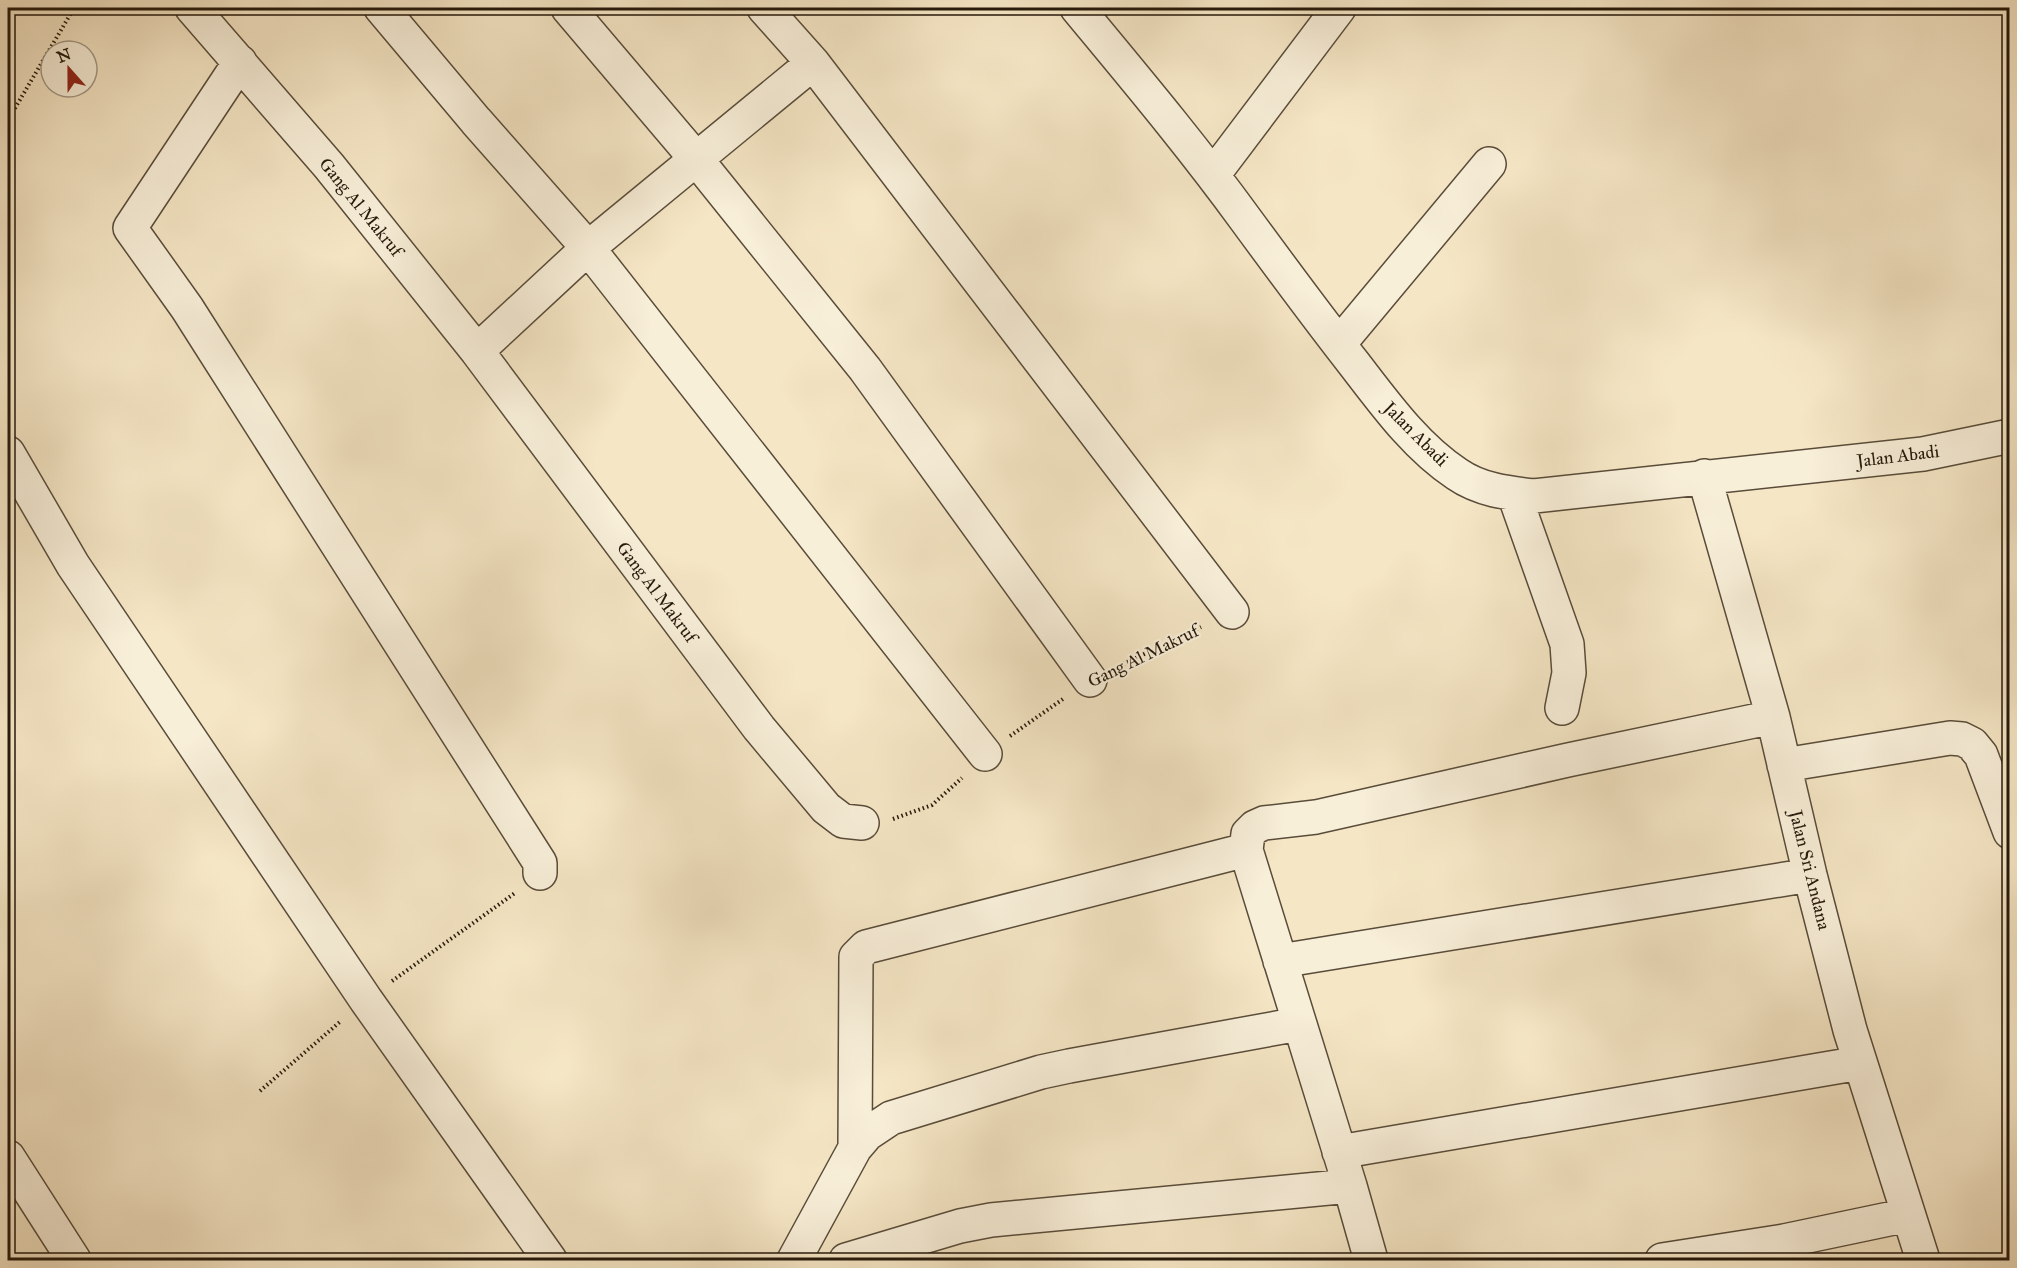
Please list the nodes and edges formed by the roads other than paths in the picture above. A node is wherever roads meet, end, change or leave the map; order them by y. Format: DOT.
graph roads {
  1 [pos="192,8"];
  2 [pos="381,8"];
  3 [pos="568,8"];
  4 [pos="764,8"];
  5 [pos="1077,8"];
  6 [pos="1339,8"];
  7 [pos="240,62"];
  8 [pos="813,63"];
  9 [pos="697,160"];
  10 [pos="1489,164"];
  11 [pos="1214,175"];
  12 [pos="588,248"];
  13 [pos="1339,344"];
  14 [pos="477,351"];
  15 [pos="2010,436"];
  16 [pos="8,453"];
  17 [pos="1704,476"];
  18 [pos="1514,494"];
  19 [pos="1232,612"];
  20 [pos="1090,680"];
  21 [pos="1562,708"];
  22 [pos="1773,717"];
  23 [pos="985,754"];
  24 [pos="1784,765"];
  25 [pos="862,823"];
  26 [pos="2010,832"];
  27 [pos="1246,850"];
  28 [pos="540,873"];
  29 [pos="1810,875"];
  30 [pos="1280,961"];
  31 [pos="1299,1024"];
  32 [pos="1860,1063"];
  33 [pos="855,1148"];
  34 [pos="1339,1152"];
  35 [pos="8,1157"];
  36 [pos="1350,1186"];
  37 [pos="1908,1215"];
  38 [pos="915,1252"];
  39 [pos="66,1257"];
  40 [pos="550,1260"];
  41 [pos="794,1260"];
  42 [pos="846,1260"];
  43 [pos="1371,1260"];
  44 [pos="1662,1260"];
  45 [pos="1923,1260"];
  1 -- 7 [label="street, Gang Al Makruf"];
  2 -- 12 [label="street"];
  3 -- 9 [label="street"];
  4 -- 8 [label="street"];
  5 -- 11 [label="street, Jalan Abadi"];
  6 -- 11 [label="street"];
  7 -- 14 [label="street, Gang Al Makruf"];
  7 -- 28 [label="street"];
  8 -- 9 [label="street"];
  8 -- 19 [label="street"];
  9 -- 12 [label="street"];
  9 -- 20 [label="street"];
  10 -- 13 [label="street"];
  11 -- 13 [label="street, Jalan Abadi"];
  12 -- 14 [label="street"];
  12 -- 23 [label="street"];
  13 -- 18 [label="street, Jalan Abadi"];
  14 -- 25 [label="street, Gang Al Makruf"];
  15 -- 17 [label="street, Jalan Abadi"];
  16 -- 40 [label="street"];
  17 -- 18 [label="street, Jalan Abadi"];
  17 -- 22 [label="street, Jalan Sri Andana"];
  18 -- 21 [label="street"];
  22 -- 24 [label="street, Jalan Sri Andana"];
  22 -- 27 [label="street"];
  24 -- 26 [label="street"];
  24 -- 29 [label="street, Jalan Sri Andana"];
  27 -- 30 [label="street"];
  27 -- 33 [label="street"];
  29 -- 30 [label="street"];
  29 -- 32 [label="street, Jalan Sri Andana"];
  30 -- 31 [label="street"];
  31 -- 33 [label="street"];
  31 -- 34 [label="street"];
  32 -- 34 [label="street"];
  32 -- 37 [label="street, Jalan Sri Andana"];
  33 -- 41 [label="street"];
  34 -- 36 [label="street"];
  35 -- 39 [label="street"];
  36 -- 38 [label="street"];
  36 -- 43 [label="street"];
  37 -- 44 [label="street"];
  37 -- 45 [label="street, Jalan Sri Andana"];
  38 -- 42 [label="street"];
}
